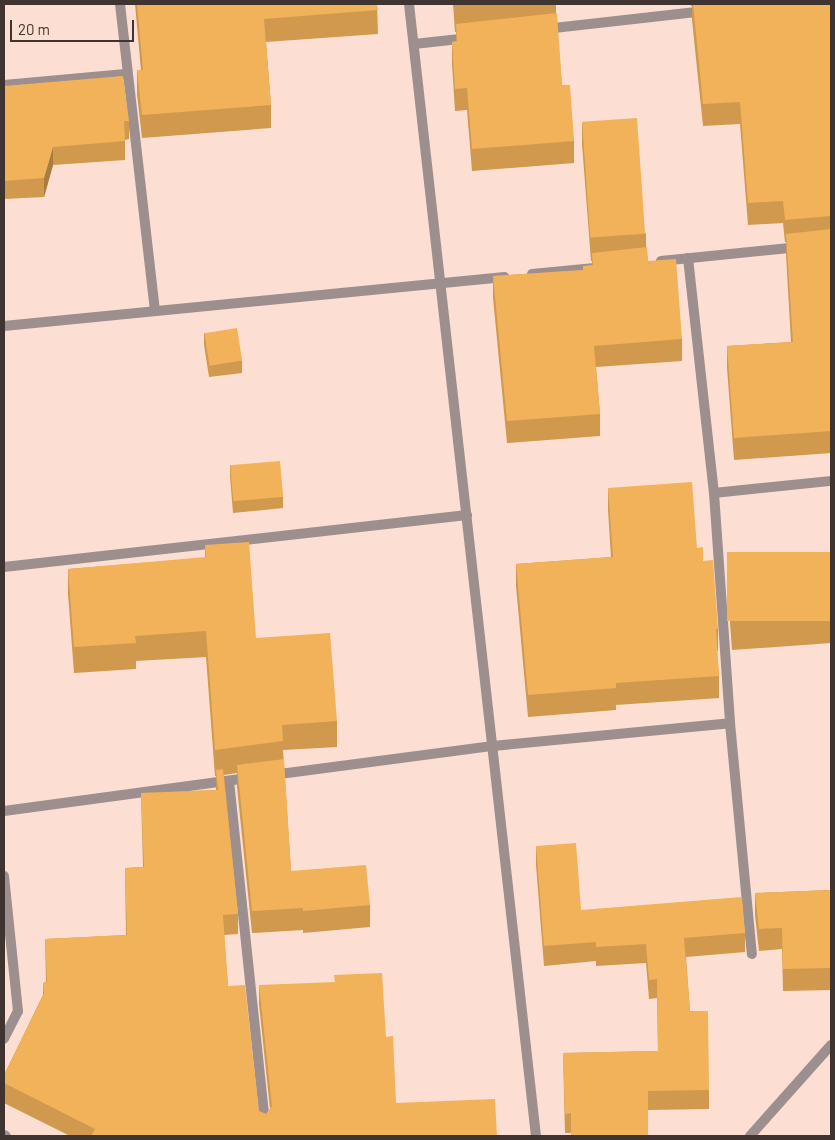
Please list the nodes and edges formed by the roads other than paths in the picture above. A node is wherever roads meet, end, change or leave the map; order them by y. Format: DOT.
graph roads {
  1 [pos="120,4"];
  2 [pos="409,4"];
  3 [pos="711,8"];
  4 [pos="532,31"];
  5 [pos="482,36"];
  6 [pos="414,44"];
  7 [pos="126,74"];
  8 [pos="4,85"];
  9 [pos="812,246"];
  10 [pos="688,258"];
  11 [pos="648,262"];
  12 [pos="609,266"];
  13 [pos="440,283"];
  14 [pos="155,311"];
  15 [pos="4,326"];
  16 [pos="831,481"];
  17 [pos="714,493"];
  18 [pos="467,515"];
  19 [pos="4,567"];
  20 [pos="730,723"];
  21 [pos="493,746"];
  22 [pos="229,781"];
  23 [pos="4,810"];
  24 [pos="4,876"];
  25 [pos="752,954"];
  26 [pos="4,1038"];
  27 [pos="831,1045"];
  28 [pos="265,1127"];
  29 [pos="536,1136"];
  30 [pos="750,1136"];
  1 -- 7 [label="street"];
  2 -- 6 [label="street"];
  3 -- 4 [label="street"];
  5 -- 6 [label="street"];
  6 -- 13 [label="street"];
  7 -- 8 [label="street"];
  7 -- 14 [label="street"];
  9 -- 10 [label="street"];
  10 -- 11 [label="street"];
  10 -- 17 [label="street"];
  12 -- 13 [label="street"];
  13 -- 14 [label="street"];
  13 -- 18 [label="street"];
  14 -- 15 [label="street"];
  16 -- 17 [label="street"];
  17 -- 20 [label="street"];
  18 -- 19 [label="street"];
  18 -- 21 [label="street"];
  20 -- 21 [label="street"];
  20 -- 25 [label="street"];
  21 -- 22 [label="street"];
  21 -- 29 [label="street"];
  22 -- 23 [label="street"];
  22 -- 28 [label="street"];
  24 -- 26 [label="street"];
  27 -- 30 [label="street"];
}
